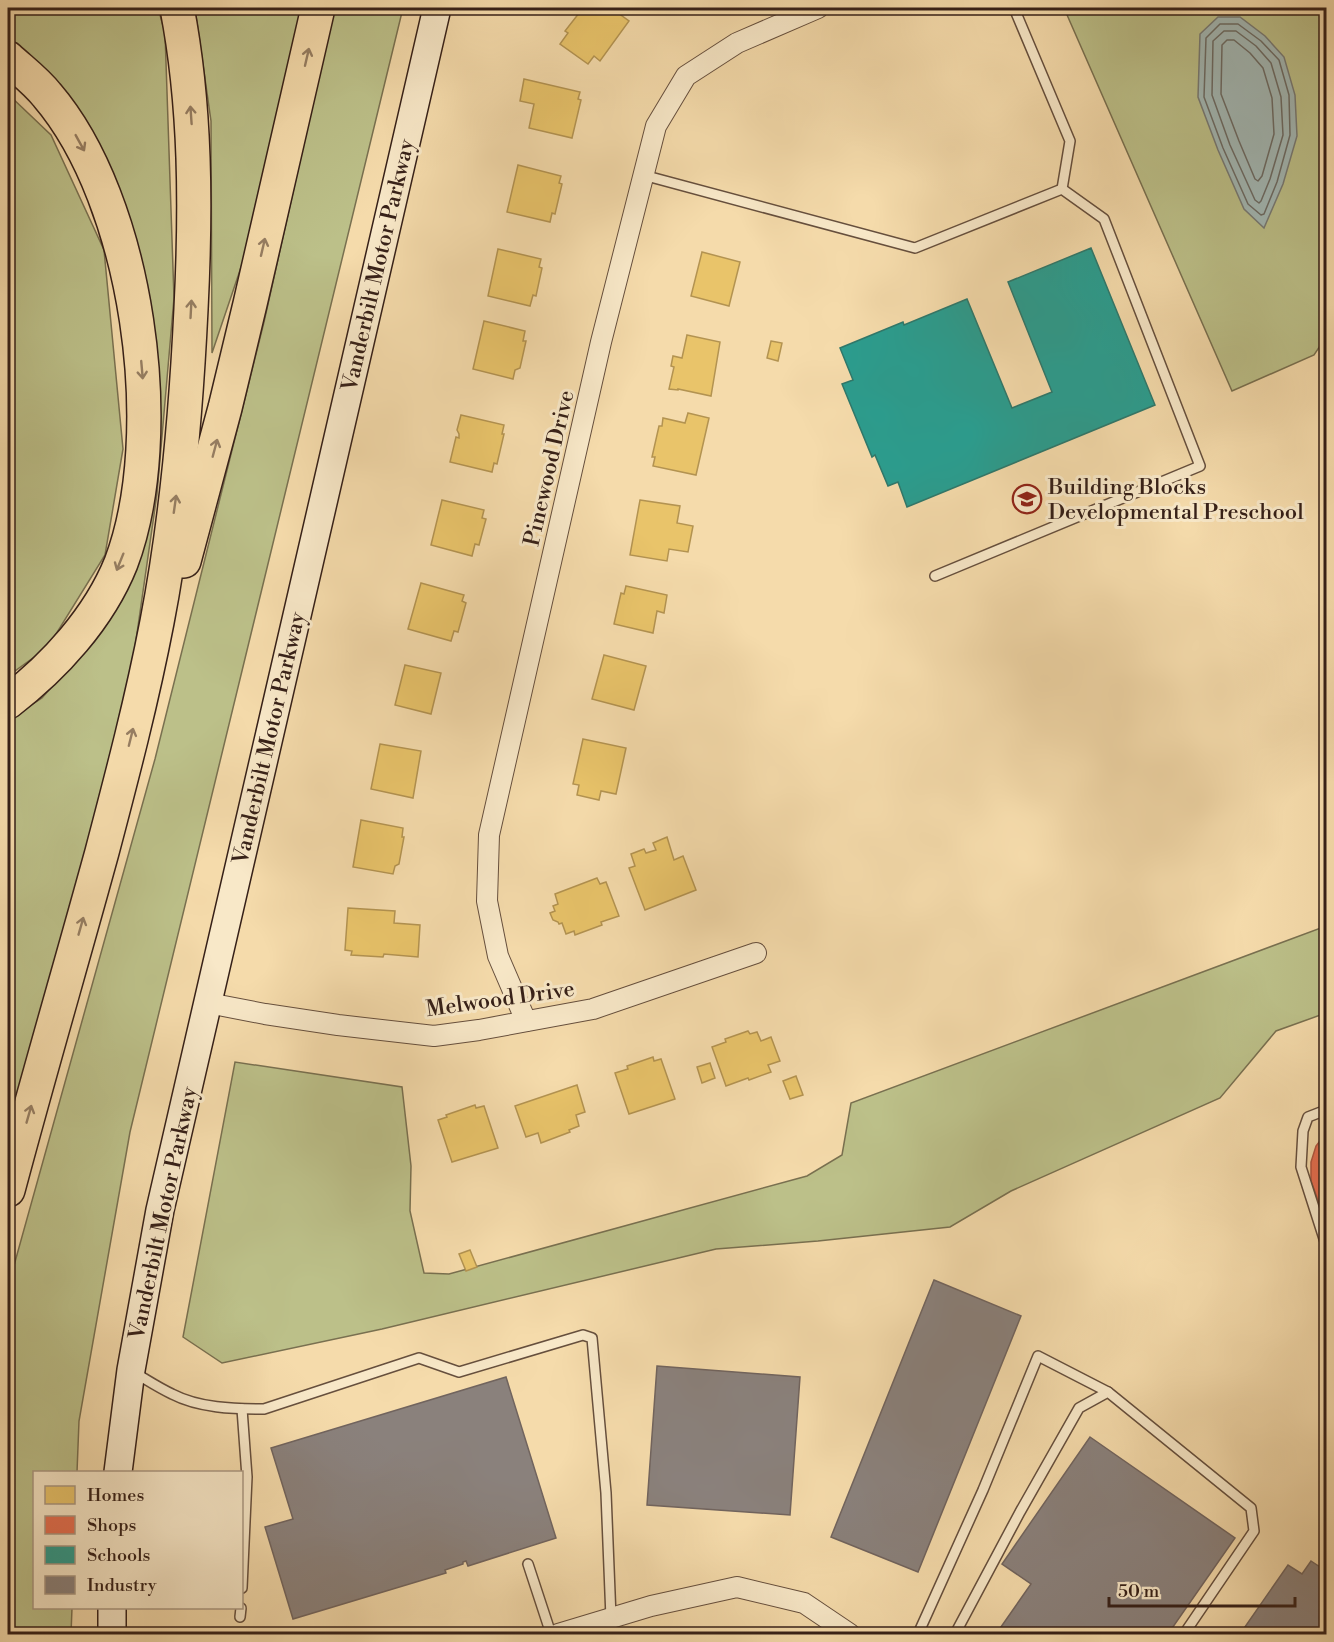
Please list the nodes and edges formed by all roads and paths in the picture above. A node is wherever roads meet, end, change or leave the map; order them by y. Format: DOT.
graph roads {
  1 [pos="177,8"];
  2 [pos="318,8"];
  3 [pos="436,8"];
  4 [pos="818,8"];
  5 [pos="1014,8"];
  6 [pos="8,58"];
  7 [pos="644,175"];
  8 [pos="1062,189"];
  9 [pos="935,576"];
  10 [pos="8,702"];
  11 [pos="140,706"];
  12 [pos="756,953"];
  13 [pos="208,1003"];
  14 [pos="526,1021"];
  15 [pos="1326,1110"];
  16 [pos="8,1190"];
  17 [pos="1326,1245"];
  18 [pos="131,1370"];
  19 [pos="1108,1392"];
  20 [pos="242,1409"];
  21 [pos="118,1471"];
  22 [pos="528,1564"];
  23 [pos="243,1566"];
  24 [pos="112,1609"];
  25 [pos="611,1618"];
  26 [pos="112,1635"];
  27 [pos="551,1635"];
  28 [pos="558,1635"];
  29 [pos="850,1635"];
  30 [pos="918,1635"];
  31 [pos="955,1635"];
  32 [pos="1184,1635"];
  11 -- 1 [label="highway, one-way"];
  11 -- 2 [label="highway, one-way"];
  3 -- 13 [label="main road, Vanderbilt Motor Parkway"];
  4 -- 7 [label="street, Pinewood Drive"];
  5 -- 8 [label="lane"];
  6 -- 10 [label="highway, one-way"];
  7 -- 8 [label="lane"];
  7 -- 14 [label="street, Pinewood Drive"];
  8 -- 9 [label="lane"];
  16 -- 11 [label="highway, one-way"];
  12 -- 14 [label="street, Melwood Drive"];
  13 -- 14 [label="street, Melwood Drive"];
  13 -- 18 [label="main road, Vanderbilt Motor Parkway"];
  15 -- 17 [label="lane"];
  18 -- 20 [label="lane"];
  18 -- 21 [label="main road, Vanderbilt Motor Parkway"];
  19 -- 30 [label="lane"];
  19 -- 31 [label="lane"];
  19 -- 32 [label="lane"];
  20 -- 23 [label="lane"];
  20 -- 25 [label="lane"];
  22 -- 27 [label="lane"];
  24 -- 26 [label="main road"];
  25 -- 28 [label="street"];
  25 -- 29 [label="street"];
}
